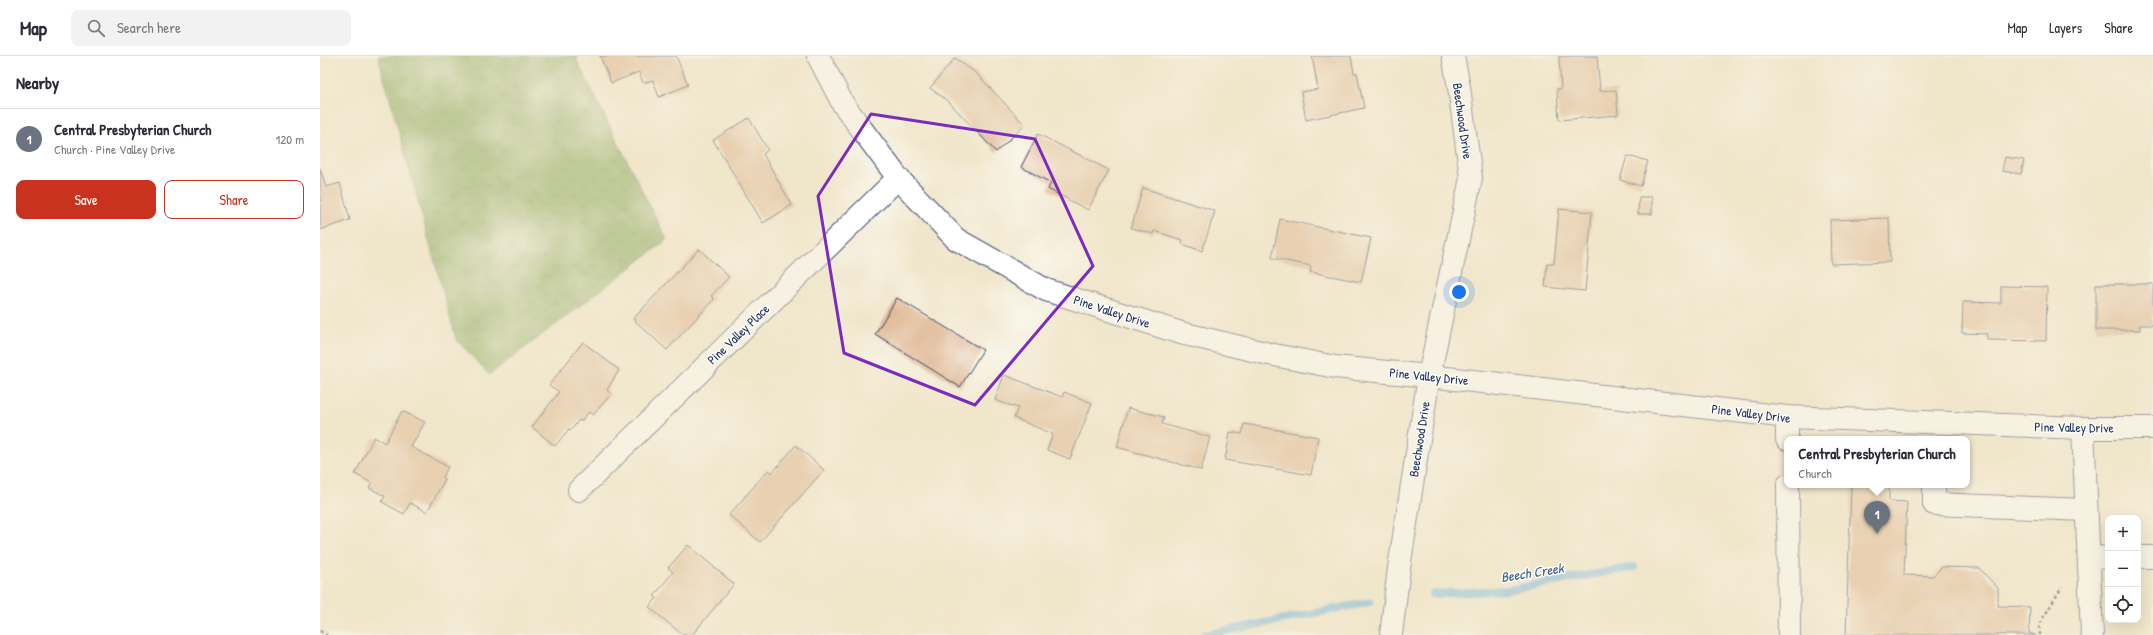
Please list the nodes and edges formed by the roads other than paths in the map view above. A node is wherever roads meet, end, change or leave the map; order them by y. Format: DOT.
graph roads {
  1 [pos="818,56"];
  2 [pos="1453,56"];
  3 [pos="898,178"];
  4 [pos="1429,376"];
  5 [pos="1787,417"];
  6 [pos="2083,428"];
  7 [pos="2153,428"];
  8 [pos="1935,431"];
  9 [pos="1787,436"];
  10 [pos="1788,488"];
  11 [pos="1934,488"];
  12 [pos="579,490"];
  13 [pos="2086,510"];
  14 [pos="2153,556"];
  15 [pos="2141,557"];
  16 [pos="2099,558"];
  17 [pos="1391,635"];
  18 [pos="1789,635"];
  19 [pos="2092,635"];
  1 -- 3 [label="street, Pine Valley Drive"];
  2 -- 4 [label="street, Beechwood Drive"];
  3 -- 4 [label="street, Pine Valley Drive"];
  3 -- 12 [label="street, Pine Valley Place"];
  4 -- 5 [label="street, Pine Valley Drive"];
  4 -- 17 [label="street, Beechwood Drive"];
  5 -- 8 [label="street, Pine Valley Drive"];
  5 -- 9 [label="street"];
  6 -- 7 [label="street, Pine Valley Drive"];
  6 -- 8 [label="street, Pine Valley Drive"];
  6 -- 13 [label="street"];
  10 -- 18 [label="street"];
  11 -- 13 [label="street"];
  13 -- 16 [label="street"];
  14 -- 15 [label="street"];
  16 -- 19 [label="street"];
}
